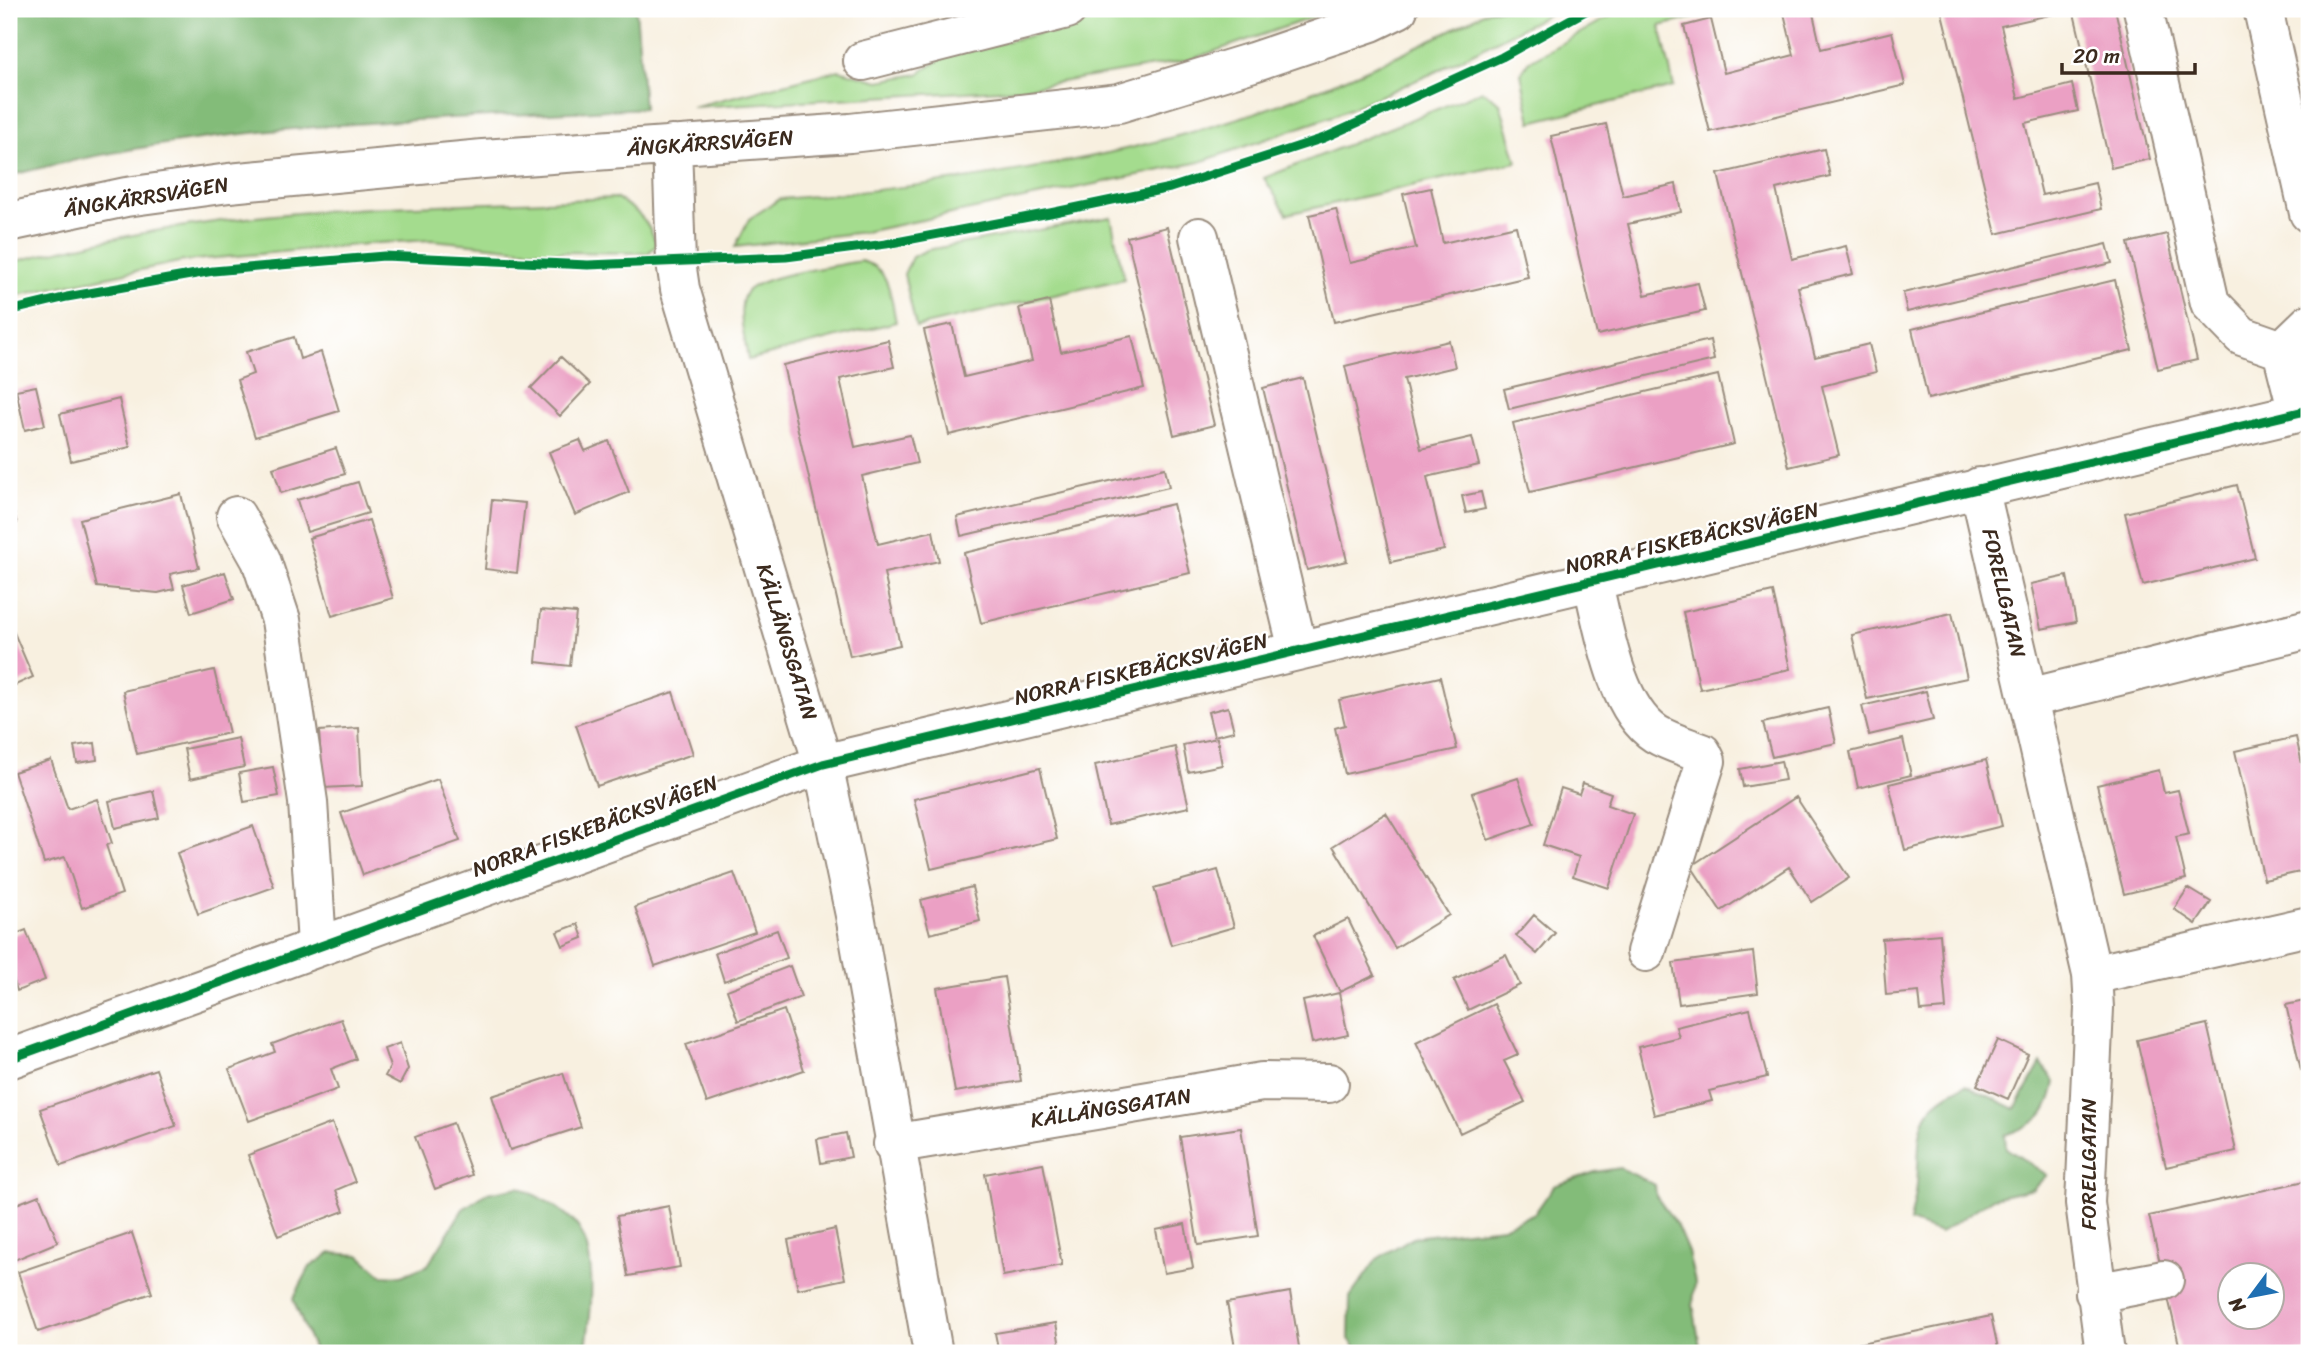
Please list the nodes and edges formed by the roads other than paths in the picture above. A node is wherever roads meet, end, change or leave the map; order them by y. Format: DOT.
graph roads {
  1 [pos="1067,9"];
  2 [pos="1398,9"];
  3 [pos="2143,9"];
  4 [pos="2263,9"];
  5 [pos="863,61"];
  6 [pos="672,145"];
  7 [pos="2309,213"];
  8 [pos="9,222"];
  9 [pos="1199,237"];
  10 [pos="2309,324"];
  11 [pos="2282,350"];
  12 [pos="2304,411"];
  13 [pos="1979,487"];
  14 [pos="236,516"];
  15 [pos="1592,579"];
  16 [pos="2309,629"];
  17 [pos="1298,650"];
  18 [pos="2029,698"];
  19 [pos="823,764"];
  20 [pos="2309,926"];
  21 [pos="317,944"];
  22 [pos="1646,953"];
  23 [pos="2092,975"];
  24 [pos="9,1059"];
  25 [pos="1329,1083"];
  26 [pos="893,1143"];
  27 [pos="2164,1280"];
  28 [pos="2095,1293"];
  29 [pos="933,1353"];
  30 [pos="2105,1353"];
  1 -- 5 [label="street"];
  2 -- 6 [label="street, ÄNGKÄRRSVÄGEN"];
  3 -- 11 [label="street"];
  4 -- 7 [label="street"];
  6 -- 8 [label="street, ÄNGKÄRRSVÄGEN"];
  6 -- 19 [label="street, KÄLLÄNGSGATAN"];
  9 -- 17 [label="street"];
  10 -- 11 [label="street"];
  11 -- 12 [label="street"];
  12 -- 13 [label="street, NORRA FISKEBÄCKSVÄGEN"];
  13 -- 15 [label="street, NORRA FISKEBÄCKSVÄGEN"];
  13 -- 18 [label="street, FORELLGATAN"];
  14 -- 21 [label="street"];
  15 -- 17 [label="street, NORRA FISKEBÄCKSVÄGEN"];
  15 -- 22 [label="street, NORRA FISKEBÄCKSVÄGEN"];
  16 -- 18 [label="street"];
  17 -- 19 [label="street, NORRA FISKEBÄCKSVÄGEN"];
  18 -- 23 [label="street, FORELLGATAN"];
  19 -- 21 [label="street, NORRA FISKEBÄCKSVÄGEN"];
  19 -- 26 [label="street, KÄLLÄNGSGATAN"];
  20 -- 23 [label="street"];
  21 -- 24 [label="street, NORRA FISKEBÄCKSVÄGEN"];
  23 -- 28 [label="street, FORELLGATAN"];
  25 -- 26 [label="street, KÄLLÄNGSGATAN"];
  26 -- 29 [label="street, KÄLLÄNGSGATAN"];
  27 -- 28 [label="street"];
  28 -- 30 [label="street, FORELLGATAN"];
}
